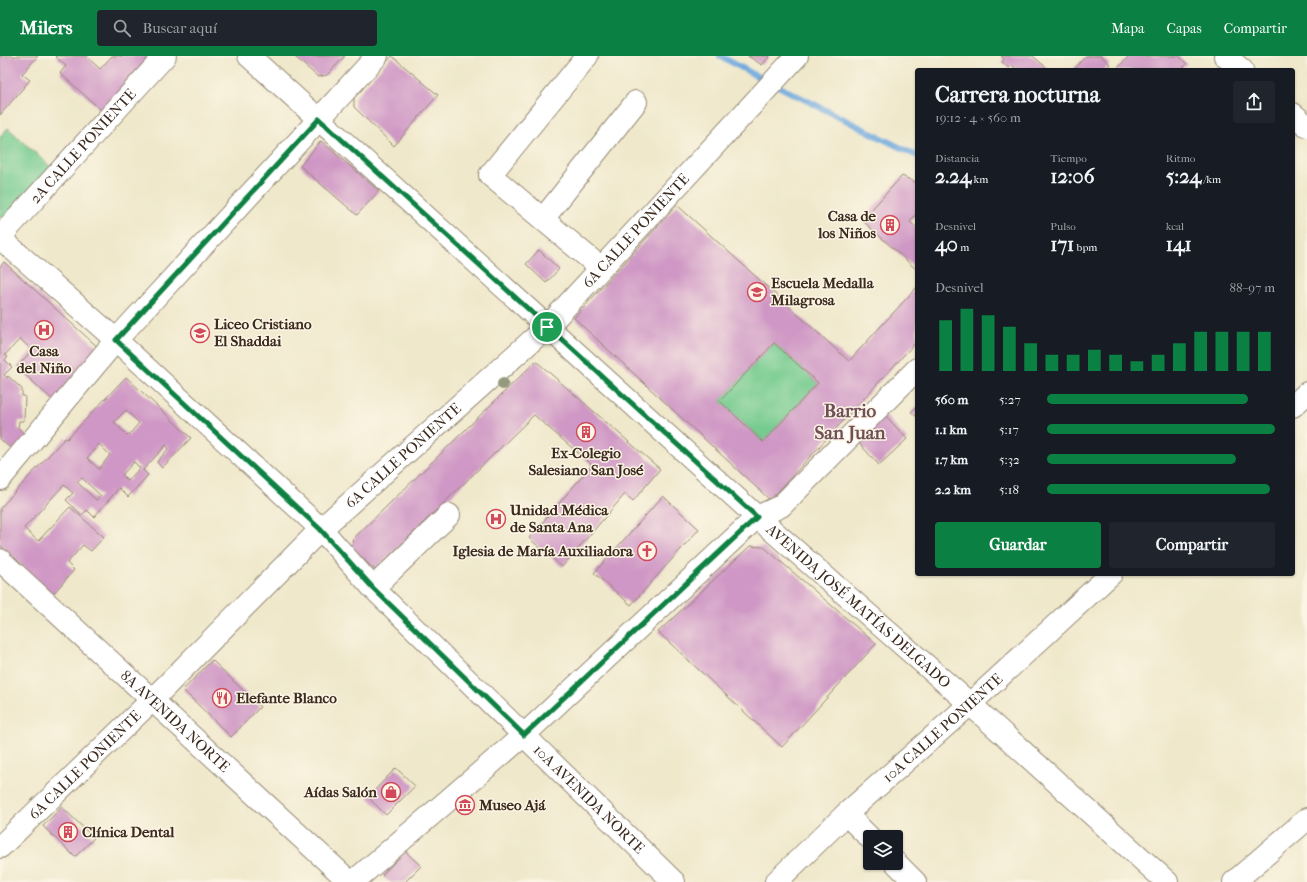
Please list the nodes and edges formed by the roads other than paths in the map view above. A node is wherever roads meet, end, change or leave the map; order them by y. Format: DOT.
graph roads {
  1 [pos="165,56"];
  2 [pos="249,56"];
  3 [pos="377,56"];
  4 [pos="587,56"];
  5 [pos="797,56"];
  6 [pos="636,102"];
  7 [pos="1295,116"];
  8 [pos="319,119"];
  9 [pos="1307,126"];
  10 [pos="543,219"];
  11 [pos="0,237"];
  12 [pos="601,268"];
  13 [pos="547,327"];
  14 [pos="116,340"];
  15 [pos="915,371"];
  16 [pos="1307,393"];
  17 [pos="1295,404"];
  18 [pos="0,479"];
  19 [pos="449,515"];
  20 [pos="757,517"];
  21 [pos="320,529"];
  22 [pos="0,560"];
  23 [pos="1109,576"];
  24 [pos="373,588"];
  25 [pos="152,700"];
  26 [pos="970,704"];
  27 [pos="524,735"];
  28 [pos="846,814"];
  29 [pos="1307,819"];
  30 [pos="863,831"];
  31 [pos="0,847"];
  32 [pos="903,870"];
  33 [pos="350,882"];
  34 [pos="353,882"];
  35 [pos="674,882"];
  36 [pos="776,882"];
  37 [pos="915,882"];
  38 [pos="1167,882"];
  39 [pos="1234,882"];
  1 -- 11 [label="street, 2A CALLE PONIENTE"];
  2 -- 8 [label="street, AVENIDA JOSÉ MATÍAS DELGADO"];
  3 -- 8 [label="street"];
  4 -- 10 [label="street"];
  5 -- 12 [label="street, 6A CALLE PONIENTE"];
  6 -- 10 [label="street"];
  7 -- 9 [label="street"];
  8 -- 13 [label="street, AVENIDA JOSÉ MATÍAS DELGADO"];
  8 -- 14 [label="street"];
  10 -- 12 [label="street"];
  11 -- 14 [label="street, 10A AVENIDA NORTE"];
  12 -- 13 [label="street, 6A CALLE PONIENTE"];
  13 -- 20 [label="street, AVENIDA JOSÉ MATÍAS DELGADO"];
  13 -- 21 [label="street, 6A CALLE PONIENTE"];
  14 -- 18 [label="street"];
  14 -- 21 [label="street, 10A AVENIDA NORTE"];
  15 -- 20 [label="street"];
  16 -- 17 [label="street"];
  19 -- 24 [label="street"];
  20 -- 26 [label="street, AVENIDA JOSÉ MATÍAS DELGADO"];
  20 -- 27 [label="street"];
  21 -- 24 [label="street, 10A AVENIDA NORTE"];
  21 -- 25 [label="street, 6A CALLE PONIENTE"];
  22 -- 25 [label="street, 8A AVENIDA NORTE"];
  23 -- 26 [label="street, 10A CALLE PONIENTE"];
  24 -- 27 [label="street, 10A AVENIDA NORTE"];
  25 -- 31 [label="street, 6A CALLE PONIENTE"];
  25 -- 33 [label="street, 8A AVENIDA NORTE"];
  26 -- 28 [label="street, 10A CALLE PONIENTE"];
  26 -- 38 [label="street, AVENIDA JOSÉ MATÍAS DELGADO"];
  27 -- 34 [label="street"];
  27 -- 35 [label="street, 10A AVENIDA NORTE"];
  28 -- 30 [label="street"];
  28 -- 36 [label="street, 10A CALLE PONIENTE"];
  29 -- 39 [label="street"];
  32 -- 37 [label="street"];
}
